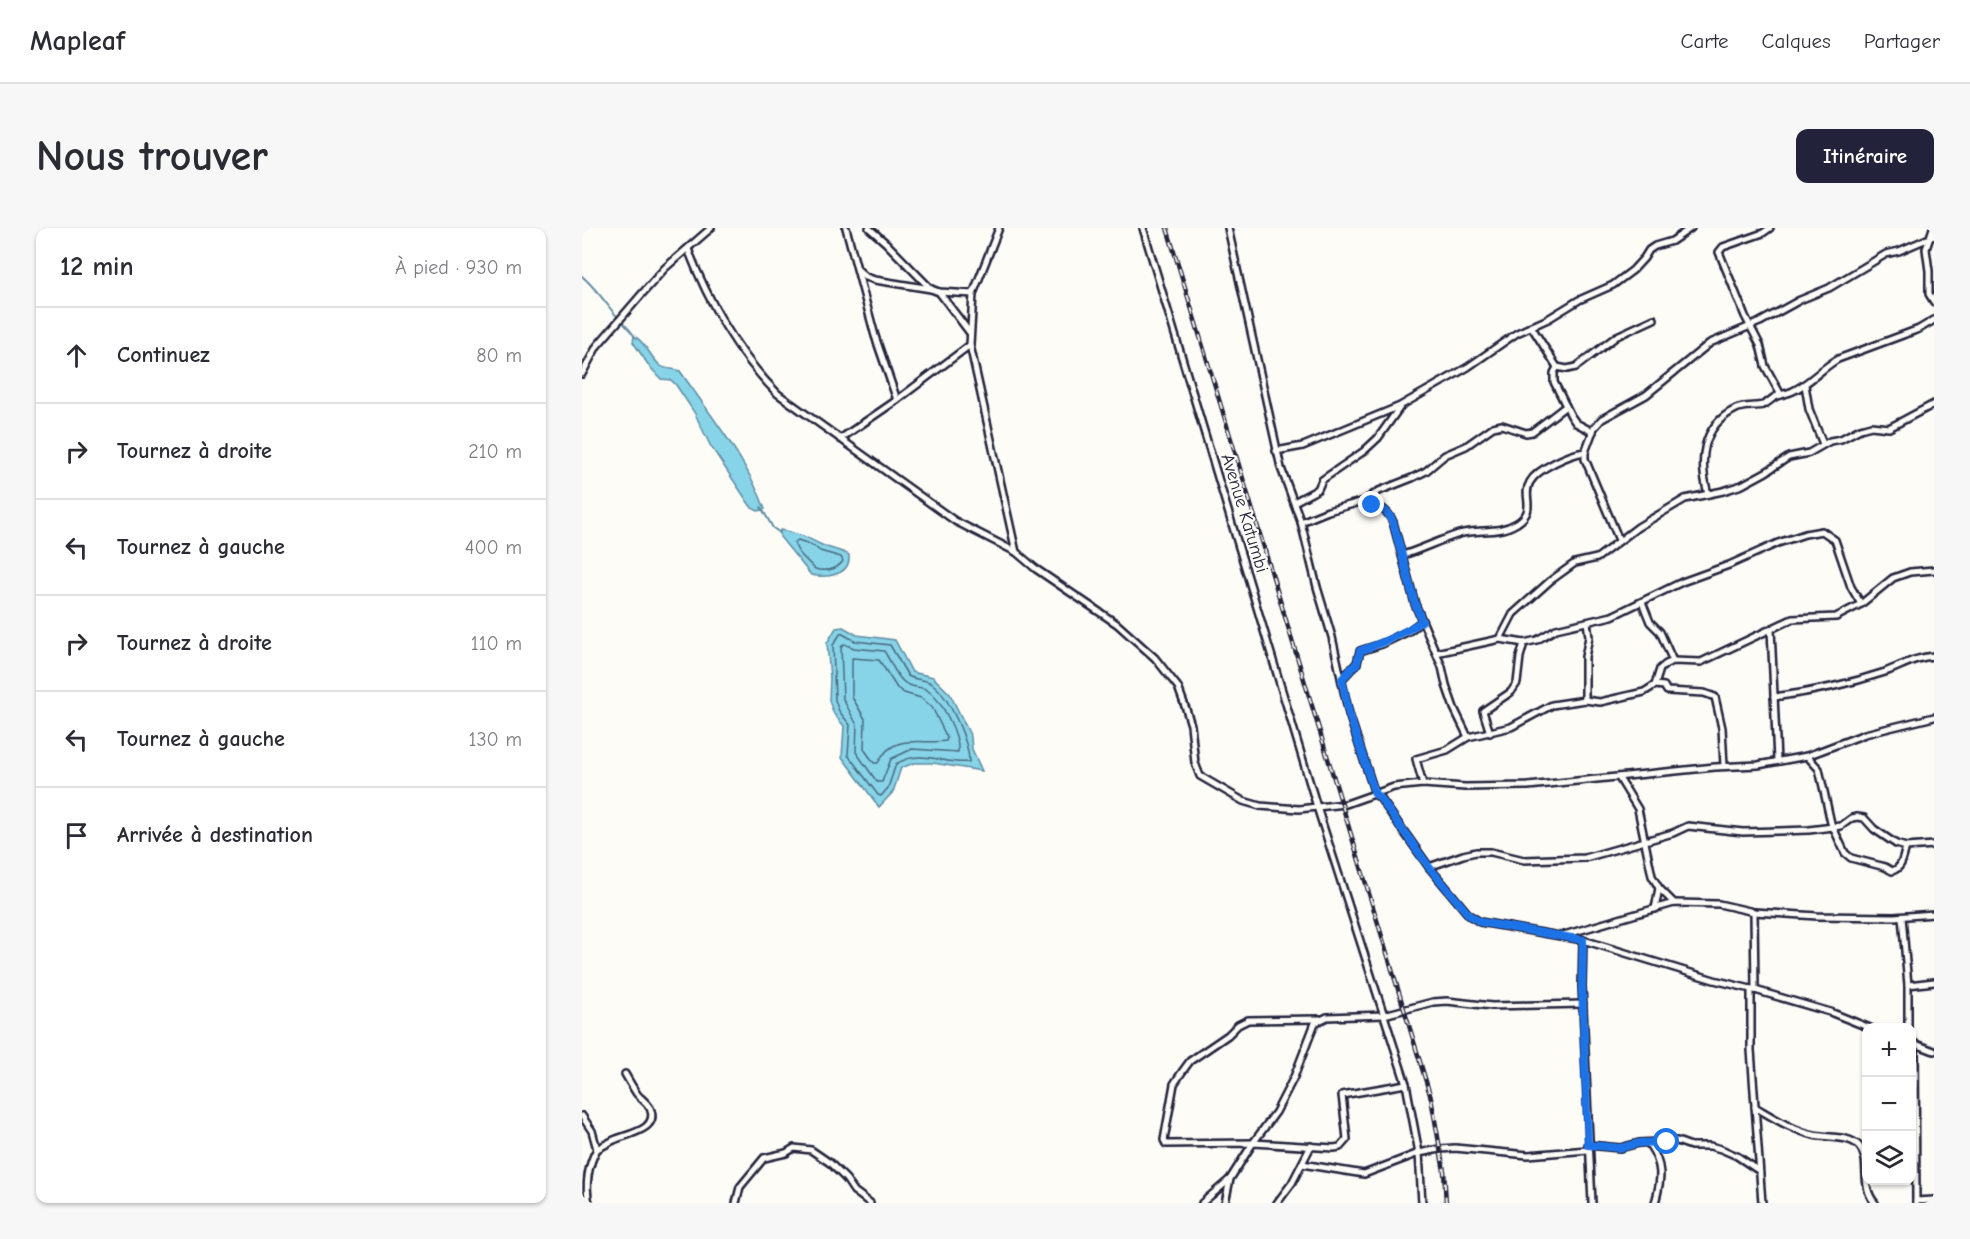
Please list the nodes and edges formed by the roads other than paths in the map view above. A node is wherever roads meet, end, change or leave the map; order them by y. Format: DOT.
graph roads {
  1 [pos="711,228"];
  2 [pos="846,228"];
  3 [pos="869,228"];
  4 [pos="999,228"];
  5 [pos="1143,228"];
  6 [pos="1228,228"];
  7 [pos="1691,228"];
  8 [pos="1770,228"];
  9 [pos="1934,228"];
  10 [pos="1932,237"];
  11 [pos="688,249"];
  12 [pos="857,268"];
  13 [pos="931,289"];
  14 [pos="939,292"];
  15 [pos="973,294"];
  16 [pos="1934,302"];
  17 [pos="1654,319"];
  18 [pos="1934,320"];
  19 [pos="1531,326"];
  20 [pos="1751,327"];
  21 [pos="970,333"];
  22 [pos="970,345"];
  23 [pos="1557,367"];
  24 [pos="582,374"];
  25 [pos="1805,385"];
  26 [pos="1781,394"];
  27 [pos="897,400"];
  28 [pos="1934,404"];
  29 [pos="1400,406"];
  30 [pos="1566,406"];
  31 [pos="1593,432"];
  32 [pos="840,439"];
  33 [pos="1823,444"];
  34 [pos="1276,451"];
  35 [pos="1586,452"];
  36 [pos="1708,494"];
  37 [pos="1364,501"];
  38 [pos="1294,502"];
  39 [pos="1301,522"];
  40 [pos="1619,540"];
  41 [pos="1016,552"];
  42 [pos="1403,555"];
  43 [pos="1934,570"];
  44 [pos="1642,602"];
  45 [pos="1861,604"];
  46 [pos="1422,621"];
  47 [pos="1587,622"];
  48 [pos="1771,629"];
  49 [pos="1500,639"];
  50 [pos="1524,643"];
  51 [pos="1436,652"];
  52 [pos="1934,656"];
  53 [pos="1673,661"];
  54 [pos="1342,679"];
  55 [pos="1655,685"];
  56 [pos="1774,697"];
  57 [pos="1584,700"];
  58 [pos="1934,717"];
  59 [pos="1490,733"];
  60 [pos="1468,737"];
  61 [pos="1807,756"];
  62 [pos="1777,761"];
  63 [pos="1724,766"];
  64 [pos="1619,778"];
  65 [pos="1423,784"];
  66 [pos="1375,794"];
  67 [pos="1317,807"];
  68 [pos="1834,827"];
  69 [pos="1644,840"];
  70 [pos="1934,845"];
  71 [pos="1906,846"];
  72 [pos="1429,867"];
  73 [pos="1659,888"];
  74 [pos="1674,903"];
  75 [pos="1656,909"];
  76 [pos="1754,912"];
  77 [pos="1934,914"];
  78 [pos="1902,917"];
  79 [pos="1561,936"];
  80 [pos="1583,940"];
  81 [pos="1934,982"];
  82 [pos="1908,985"];
  83 [pos="1753,990"];
  84 [pos="1583,1004"];
  85 [pos="1384,1015"];
  86 [pos="1320,1019"];
  87 [pos="1908,1023"];
  88 [pos="1862,1025"];
  89 [pos="1916,1044"];
  90 [pos="1934,1051"];
  91 [pos="625,1074"];
  92 [pos="1914,1077"];
  93 [pos="1406,1084"];
  94 [pos="1755,1107"];
  95 [pos="582,1116"];
  96 [pos="1253,1143"];
  97 [pos="1648,1143"];
  98 [pos="1311,1146"];
  99 [pos="1588,1148"];
  100 [pos="597,1149"];
  101 [pos="1419,1153"];
  102 [pos="1302,1164"];
  103 [pos="1758,1170"];
  104 [pos="1230,1179"];
  105 [pos="1934,1200"];
  106 [pos="1916,1202"];
  107 [pos="589,1203"];
  108 [pos="736,1203"];
  109 [pos="870,1203"];
  110 [pos="1202,1203"];
  111 [pos="1225,1203"];
  112 [pos="1277,1203"];
  113 [pos="1422,1203"];
  114 [pos="1592,1203"];
  115 [pos="1655,1203"];
  116 [pos="1762,1203"];
  117 [pos="1875,1203"];
  1 -- 11 [label="street"];
  2 -- 12 [label="street"];
  3 -- 13 [label="street"];
  4 -- 15 [label="street"];
  5 -- 67 [label="street, Avenue Katumbi"];
  6 -- 34 [label="street"];
  7 -- 19 [label="street"];
  8 -- 20 [label="street"];
  9 -- 10 [label="street"];
  10 -- 16 [label="street"];
  10 -- 20 [label="street"];
  11 -- 24 [label="street"];
  11 -- 32 [label="street"];
  12 -- 13 [label="street"];
  12 -- 27 [label="street"];
  13 -- 14 [label="street"];
  14 -- 15 [label="street"];
  14 -- 21 [label="street"];
  15 -- 21 [label="street"];
  17 -- 23 [label="street"];
  18 -- 25 [label="street"];
  19 -- 23 [label="street"];
  19 -- 29 [label="street"];
  20 -- 26 [label="street"];
  20 -- 31 [label="street"];
  21 -- 22 [label="street"];
  22 -- 27 [label="street"];
  22 -- 41 [label="street"];
  23 -- 30 [label="street"];
  25 -- 26 [label="street"];
  25 -- 33 [label="street"];
  26 -- 36 [label="street"];
  27 -- 32 [label="street"];
  28 -- 33 [label="street"];
  29 -- 34 [label="street"];
  29 -- 38 [label="street"];
  30 -- 31 [label="street"];
  30 -- 37 [label="street"];
  31 -- 35 [label="street"];
  32 -- 41 [label="street"];
  33 -- 36 [label="street"];
  34 -- 38 [label="street"];
  35 -- 40 [label="street"];
  35 -- 42 [label="street"];
  36 -- 40 [label="street"];
  37 -- 39 [label="street"];
  37 -- 42 [label="street"];
  38 -- 39 [label="street"];
  39 -- 54 [label="street"];
  40 -- 49 [label="street"];
  41 -- 67 [label="street"];
  42 -- 46 [label="street"];
  43 -- 45 [label="street"];
  44 -- 45 [label="street"];
  44 -- 47 [label="street"];
  44 -- 53 [label="street"];
  45 -- 48 [label="street"];
  46 -- 51 [label="street"];
  46 -- 54 [label="street"];
  47 -- 50 [label="street"];
  47 -- 57 [label="street"];
  48 -- 53 [label="street"];
  48 -- 56 [label="street"];
  49 -- 50 [label="street"];
  49 -- 51 [label="street"];
  50 -- 59 [label="street"];
  51 -- 60 [label="street"];
  52 -- 56 [label="street"];
  53 -- 55 [label="street"];
  54 -- 66 [label="street"];
  55 -- 57 [label="street"];
  55 -- 63 [label="street"];
  56 -- 62 [label="street"];
  57 -- 59 [label="street"];
  58 -- 61 [label="street"];
  59 -- 60 [label="street"];
  60 -- 65 [label="street"];
  61 -- 62 [label="street"];
  61 -- 68 [label="street"];
  62 -- 63 [label="street"];
  63 -- 64 [label="street"];
  64 -- 65 [label="street"];
  64 -- 69 [label="street"];
  65 -- 66 [label="street"];
  66 -- 67 [label="street"];
  66 -- 72 [label="street"];
  67 -- 85 [label="street, Avenue Katumbi"];
  68 -- 69 [label="street"];
  68 -- 71 [label="street"];
  68 -- 71 [label="street"];
  69 -- 72 [label="street"];
  69 -- 73 [label="street"];
  70 -- 71 [label="street"];
  72 -- 79 [label="street"];
  73 -- 74 [label="street"];
  73 -- 75 [label="street"];
  74 -- 75 [label="street"];
  74 -- 76 [label="street"];
  75 -- 79 [label="street"];
  76 -- 78 [label="street"];
  76 -- 83 [label="street"];
  77 -- 78 [label="street"];
  78 -- 82 [label="street"];
  79 -- 80 [label="street"];
  80 -- 83 [label="street"];
  80 -- 84 [label="street"];
  81 -- 82 [label="street"];
  82 -- 87 [label="street"];
  83 -- 88 [label="street"];
  83 -- 94 [label="street"];
  84 -- 85 [label="street"];
  84 -- 99 [label="street"];
  85 -- 86 [label="street"];
  85 -- 93 [label="street, Avenue Katumbi"];
  86 -- 96 [label="street"];
  86 -- 96 [label="street"];
  89 -- 90 [label="street"];
  91 -- 100 [label="street"];
  92 -- 106 [label="street"];
  93 -- 98 [label="street"];
  93 -- 101 [label="street, Avenue Katumbi"];
  94 -- 103 [label="street"];
  94 -- 117 [label="street"];
  95 -- 100 [label="street"];
  96 -- 98 [label="street"];
  96 -- 104 [label="street"];
  97 -- 99 [label="street"];
  97 -- 103 [label="street"];
  97 -- 115 [label="street"];
  98 -- 102 [label="street"];
  99 -- 101 [label="street"];
  99 -- 114 [label="street"];
  100 -- 107 [label="street"];
  101 -- 102 [label="street"];
  101 -- 113 [label="street, Avenue Katumbi"];
  102 -- 112 [label="street"];
  103 -- 116 [label="street"];
  104 -- 110 [label="street"];
  104 -- 111 [label="street"];
  105 -- 106 [label="street"];
  108 -- 109 [label="street"];
}
